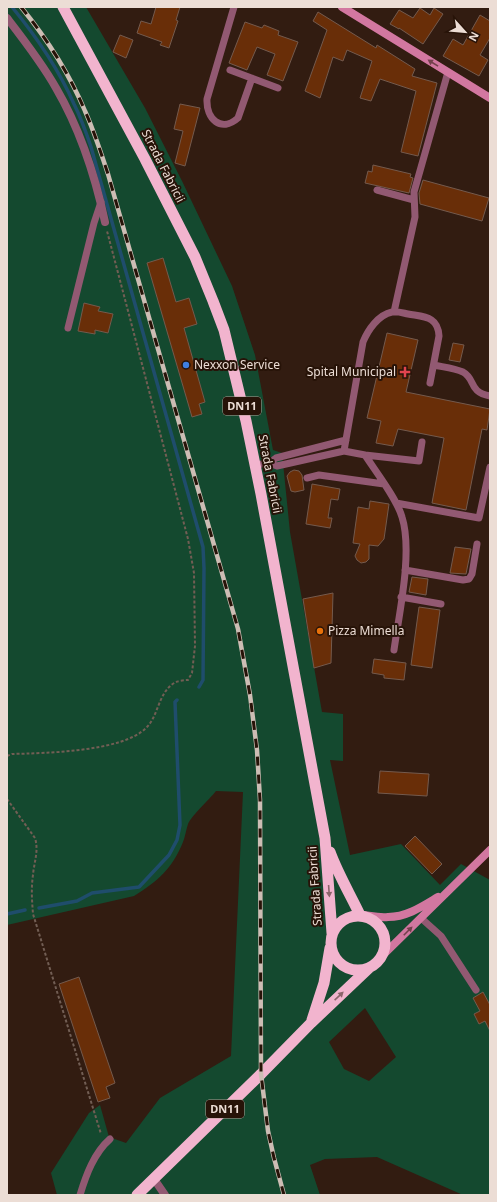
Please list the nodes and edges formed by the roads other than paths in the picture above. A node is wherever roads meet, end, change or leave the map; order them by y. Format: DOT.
graph roads {
  1 [pos="63,7"];
  2 [pos="234,7"];
  3 [pos="342,7"];
  4 [pos="7,18"];
  5 [pos="230,70"];
  6 [pos="448,72"];
  7 [pos="252,78"];
  8 [pos="278,88"];
  9 [pos="490,98"];
  10 [pos="377,190"];
  11 [pos="414,200"];
  12 [pos="100,202"];
  13 [pos="104,222"];
  14 [pos="394,312"];
  15 [pos="68,328"];
  16 [pos="434,365"];
  17 [pos="430,383"];
  18 [pos="490,396"];
  19 [pos="346,440"];
  20 [pos="422,442"];
  21 [pos="344,451"];
  22 [pos="365,455"];
  23 [pos="269,463"];
  24 [pos="255,465"];
  25 [pos="490,467"];
  26 [pos="307,478"];
  27 [pos="384,484"];
  28 [pos="396,503"];
  29 [pos="477,544"];
  30 [pos="405,570"];
  31 [pos="401,598"];
  32 [pos="441,604"];
  33 [pos="394,650"];
  34 [pos="325,838"];
  35 [pos="490,850"];
  36 [pos="449,890"];
  37 [pos="361,915"];
  38 [pos="421,918"];
  39 [pos="332,933"];
  40 [pos="330,947"];
  41 [pos="380,958"];
  42 [pos="369,968"];
  43 [pos="476,990"];
  44 [pos="311,1023"];
  45 [pos="110,1139"];
  46 [pos="154,1178"];
  47 [pos="80,1195"];
  48 [pos="137,1195"];
  49 [pos="165,1195"];
  1 -- 24 [label="highway, Strada Fabricii / DN11"];
  2 -- 7 [label="lane"];
  6 -- 3 [label="main road, one-way"];
  4 -- 12 [label="street"];
  5 -- 7 [label="lane"];
  6 -- 9 [label="main road"];
  6 -- 11 [label="lane"];
  7 -- 8 [label="lane"];
  10 -- 11 [label="lane"];
  11 -- 14 [label="lane"];
  12 -- 13 [label="street"];
  12 -- 15 [label="lane"];
  14 -- 16 [label="lane"];
  14 -- 19 [label="lane"];
  16 -- 17 [label="lane"];
  16 -- 18 [label="lane"];
  19 -- 21 [label="lane"];
  19 -- 23 [label="lane"];
  20 -- 22 [label="lane"];
  21 -- 22 [label="lane"];
  21 -- 23 [label="lane"];
  22 -- 27 [label="lane"];
  23 -- 24 [label="lane"];
  24 -- 34 [label="highway, Strada Fabricii / DN11"];
  25 -- 28 [label="lane"];
  26 -- 27 [label="lane"];
  27 -- 28 [label="lane"];
  28 -- 30 [label="lane"];
  29 -- 30 [label="lane"];
  30 -- 31 [label="lane"];
  31 -- 32 [label="lane"];
  31 -- 33 [label="lane"];
  34 -- 37 [label="highway, Strada Fabricii / DN11"];
  34 -- 39 [label="highway, Strada Fabricii / DN11, one-way"];
  35 -- 36 [label="main road"];
  36 -- 37 [label="main road"];
  36 -- 38 [label="main road"];
  37 -- 39 [label="highway"];
  37 -- 41 [label="highway"];
  41 -- 38 [label="main road, one-way"];
  38 -- 43 [label="lane"];
  39 -- 40 [label="highway, DN11"];
  40 -- 42 [label="highway"];
  40 -- 44 [label="highway, DN11"];
  41 -- 42 [label="highway, DN11"];
  44 -- 42 [label="highway, DN11, one-way"];
  44 -- 46 [label="highway, DN11"];
  45 -- 47 [label="lane"];
  46 -- 48 [label="highway, DN11"];
  46 -- 49 [label="street"];
}
